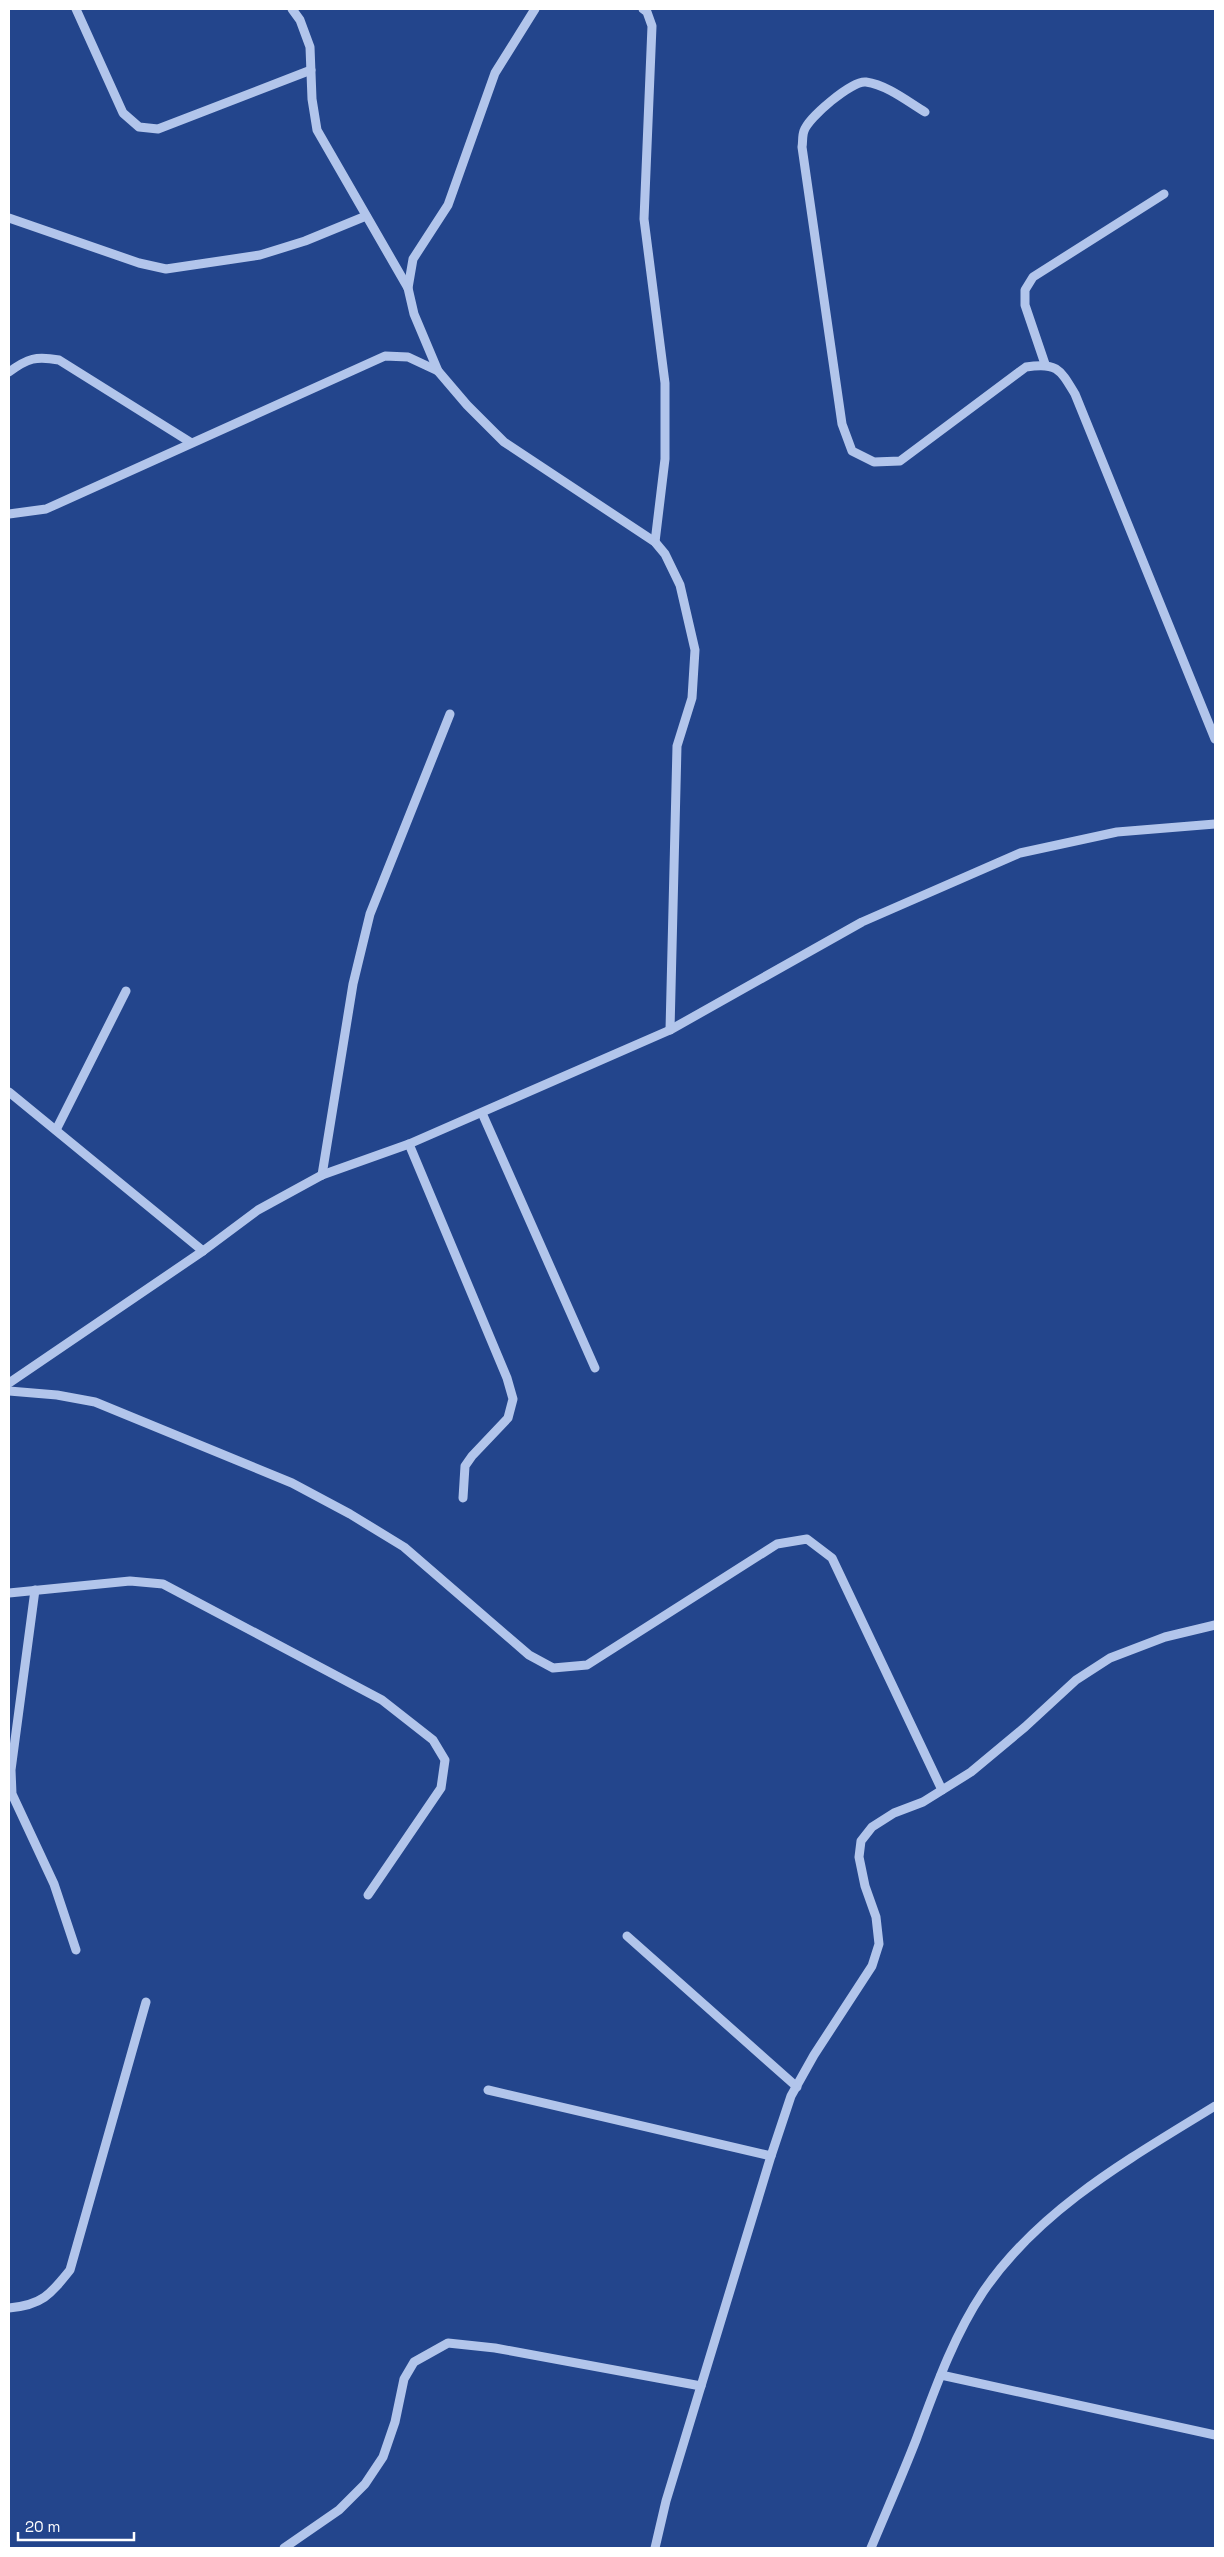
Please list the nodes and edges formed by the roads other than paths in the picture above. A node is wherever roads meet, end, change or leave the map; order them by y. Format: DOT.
graph roads {
  1 [pos="76,9"];
  2 [pos="292,9"];
  3 [pos="535,9"];
  4 [pos="643,9"];
  5 [pos="311,70"];
  6 [pos="925,112"];
  7 [pos="1164,194"];
  8 [pos="366,216"];
  9 [pos="9,218"];
  10 [pos="408,288"];
  11 [pos="1045,364"];
  12 [pos="438,371"];
  13 [pos="9,372"];
  14 [pos="190,442"];
  15 [pos="9,514"];
  16 [pos="655,542"];
  17 [pos="450,714"];
  18 [pos="1215,739"];
  19 [pos="1215,824"];
  20 [pos="126,991"];
  21 [pos="670,1030"];
  22 [pos="9,1092"];
  23 [pos="482,1113"];
  24 [pos="56,1130"];
  25 [pos="409,1144"];
  26 [pos="322,1175"];
  27 [pos="203,1251"];
  28 [pos="595,1368"];
  29 [pos="9,1383"];
  30 [pos="9,1390"];
  31 [pos="463,1498"];
  32 [pos="35,1590"];
  33 [pos="9,1593"];
  34 [pos="1215,1625"];
  35 [pos="942,1790"];
  36 [pos="368,1895"];
  37 [pos="627,1936"];
  38 [pos="76,1950"];
  39 [pos="146,2002"];
  40 [pos="797,2086"];
  41 [pos="488,2090"];
  42 [pos="1215,2106"];
  43 [pos="771,2156"];
  44 [pos="9,2308"];
  45 [pos="941,2375"];
  46 [pos="701,2386"];
  47 [pos="1215,2435"];
  48 [pos="284,2548"];
  49 [pos="655,2548"];
  50 [pos="871,2548"];
  1 -- 5 [label="street"];
  2 -- 5 [label="street"];
  3 -- 10 [label="street"];
  4 -- 16 [label="street"];
  5 -- 8 [label="street"];
  6 -- 11 [label="street"];
  7 -- 11 [label="street"];
  8 -- 9 [label="street"];
  8 -- 10 [label="street"];
  10 -- 12 [label="street"];
  11 -- 18 [label="street"];
  12 -- 14 [label="street"];
  12 -- 16 [label="street"];
  13 -- 14 [label="street"];
  14 -- 15 [label="street"];
  16 -- 21 [label="street"];
  17 -- 26 [label="street"];
  19 -- 21 [label="street"];
  20 -- 24 [label="street"];
  21 -- 23 [label="street"];
  22 -- 24 [label="street"];
  23 -- 25 [label="street"];
  23 -- 28 [label="street"];
  24 -- 27 [label="street"];
  25 -- 26 [label="street"];
  25 -- 31 [label="street"];
  26 -- 27 [label="street"];
  27 -- 29 [label="street"];
  30 -- 35 [label="street"];
  32 -- 33 [label="street"];
  32 -- 36 [label="street"];
  32 -- 38 [label="street"];
  34 -- 35 [label="street"];
  35 -- 40 [label="street"];
  37 -- 40 [label="street"];
  39 -- 44 [label="street"];
  40 -- 43 [label="street"];
  41 -- 43 [label="street"];
  42 -- 45 [label="street"];
  43 -- 46 [label="street"];
  45 -- 47 [label="street"];
  45 -- 50 [label="street"];
  46 -- 48 [label="street"];
  46 -- 49 [label="street"];
}
